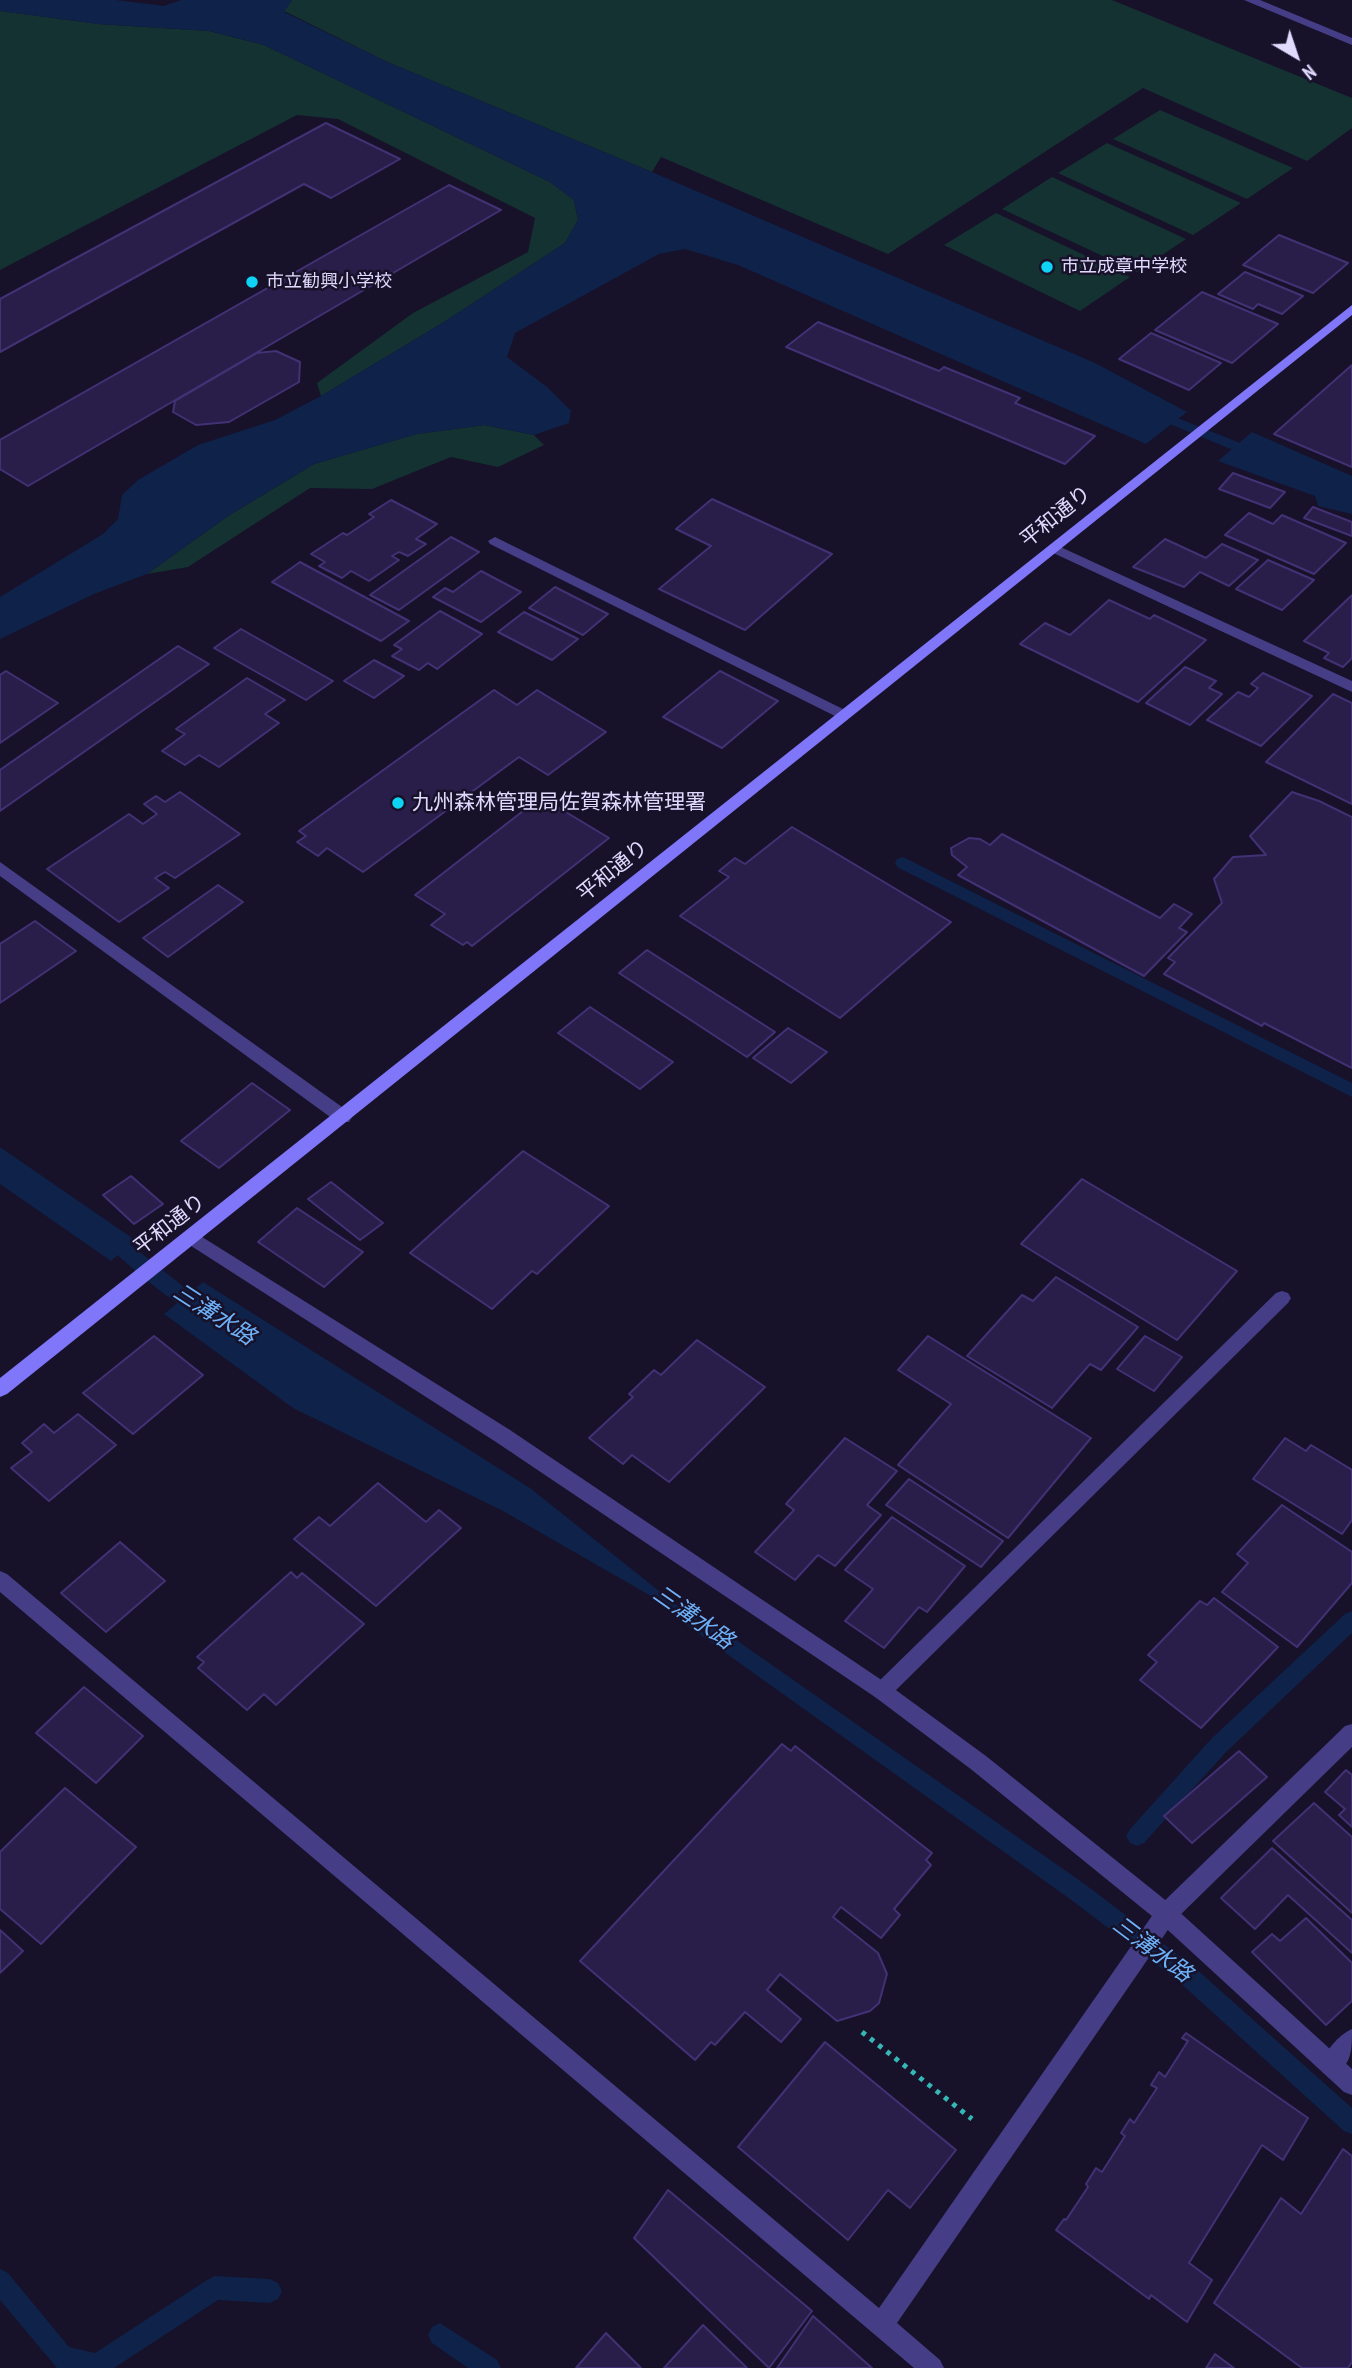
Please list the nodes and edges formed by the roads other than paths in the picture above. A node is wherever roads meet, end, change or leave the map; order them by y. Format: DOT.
graph roads {
  1 [pos="1250,0"];
  2 [pos="1352,42"];
  3 [pos="1352,309"];
  4 [pos="495,541"];
  5 [pos="1054,548"];
  6 [pos="1352,687"];
  7 [pos="845,715"];
  8 [pos="0,868"];
  9 [pos="343,1117"];
  10 [pos="191,1237"];
  11 [pos="1282,1298"];
  12 [pos="0,1389"];
  13 [pos="0,1580"];
  14 [pos="882,1691"];
  15 [pos="1352,1733"];
  16 [pos="1166,1914"];
  17 [pos="1352,2040"];
  18 [pos="1331,2065"];
  19 [pos="1352,2084"];
  20 [pos="881,2325"];
  21 [pos="932,2368"];
  1 -- 2 [label="street"];
  3 -- 5 [label="street, 平和通り"];
  4 -- 7 [label="street"];
  5 -- 6 [label="street"];
  5 -- 7 [label="street, 平和通り"];
  7 -- 9 [label="street, 平和通り"];
  8 -- 9 [label="street"];
  9 -- 10 [label="street, 平和通り"];
  10 -- 12 [label="street, 平和通り"];
  10 -- 14 [label="street"];
  11 -- 14 [label="street"];
  13 -- 20 [label="street"];
  14 -- 16 [label="street"];
  15 -- 16 [label="street"];
  16 -- 18 [label="street"];
  16 -- 20 [label="street"];
  17 -- 18 [label="street"];
  18 -- 19 [label="street"];
  20 -- 21 [label="street"];
}
